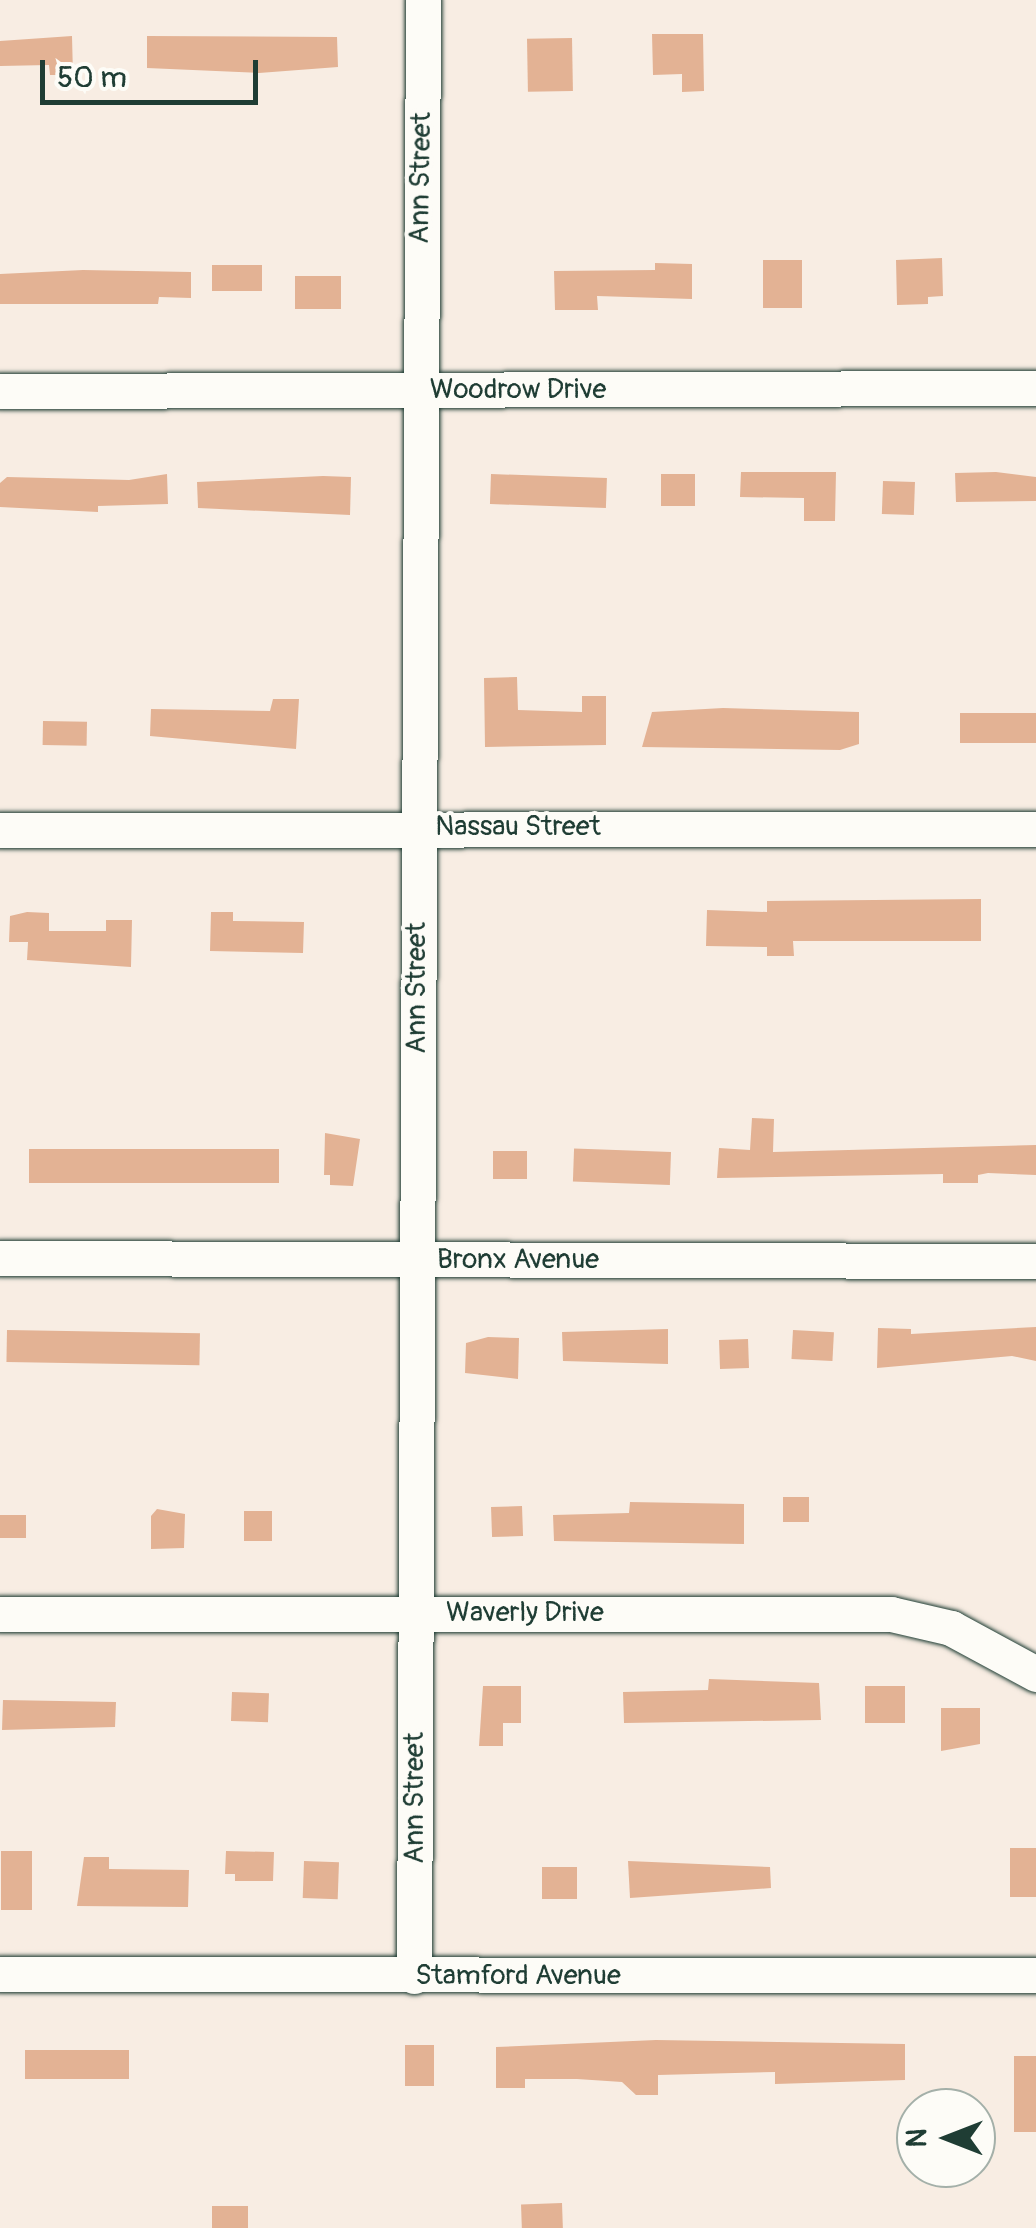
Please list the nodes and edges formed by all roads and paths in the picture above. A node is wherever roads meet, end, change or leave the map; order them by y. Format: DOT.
graph roads {
  1 [pos="423,0"];
  2 [pos="1036,388"];
  3 [pos="418,390"];
  4 [pos="0,392"];
  5 [pos="417,827"];
  6 [pos="1036,829"];
  7 [pos="0,830"];
  8 [pos="0,1258"];
  9 [pos="417,1260"];
  10 [pos="1036,1261"];
  11 [pos="415,1613"];
  12 [pos="0,1614"];
  13 [pos="1036,1674"];
  14 [pos="0,1974"];
  15 [pos="1036,1975"];
  16 [pos="414,1976"];
  1 -- 3 [label="street, Ann Street"];
  2 -- 3 [label="street, Woodrow Drive"];
  3 -- 4 [label="street, Woodrow Drive"];
  3 -- 5 [label="street, Ann Street"];
  5 -- 6 [label="street, Nassau Street"];
  5 -- 7 [label="street, Nassau Street"];
  5 -- 9 [label="street, Ann Street"];
  8 -- 9 [label="street, Bronx Avenue"];
  9 -- 10 [label="street, Bronx Avenue"];
  9 -- 11 [label="street, Ann Street"];
  11 -- 12 [label="street, Waverly Drive"];
  11 -- 13 [label="street, Waverly Drive"];
  11 -- 16 [label="street, Ann Street"];
  14 -- 16 [label="street, Stamford Avenue"];
  15 -- 16 [label="street, Stamford Avenue"];
}
